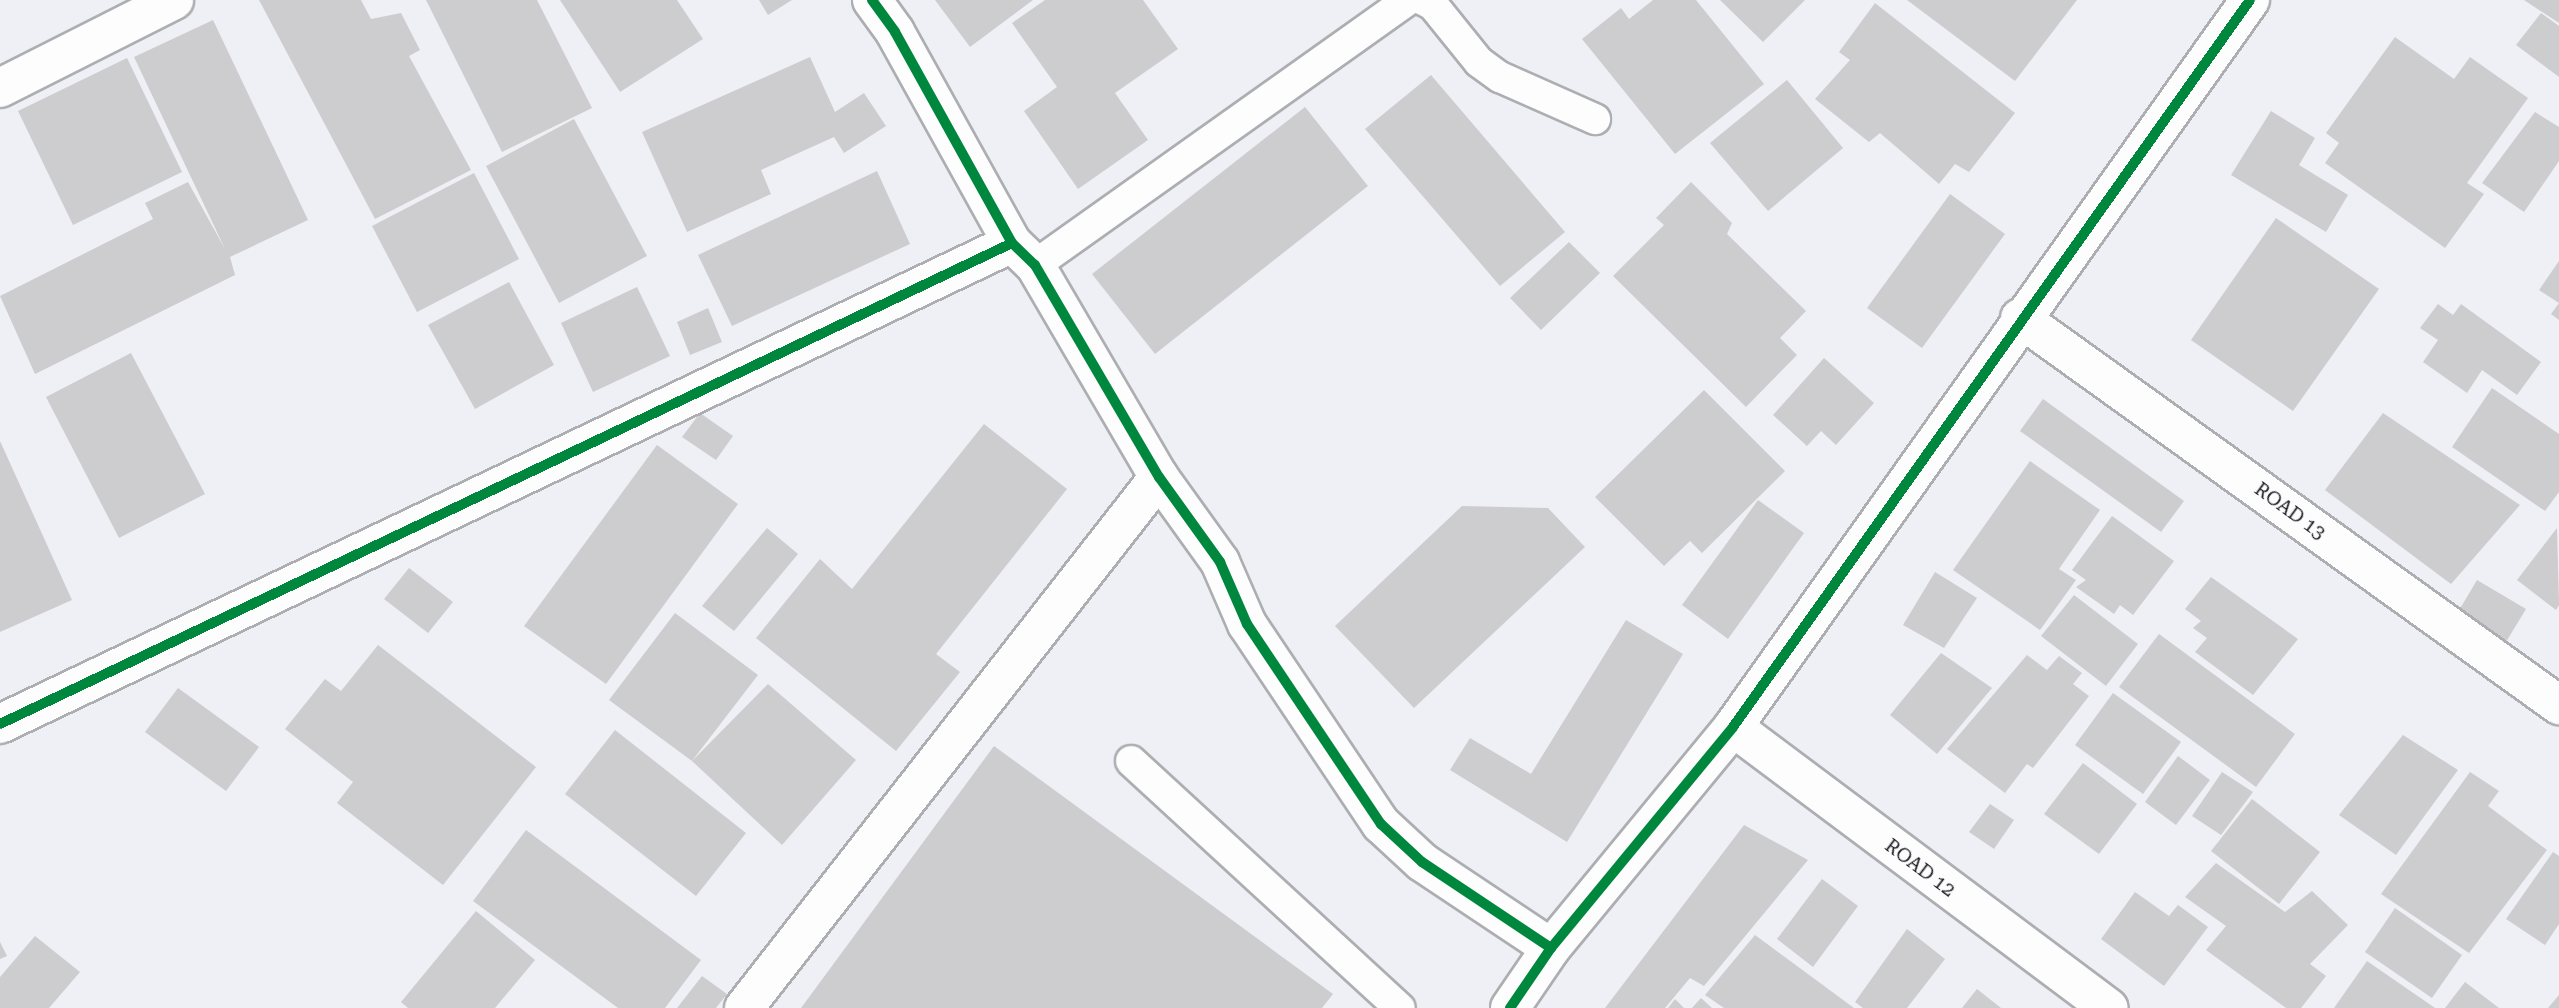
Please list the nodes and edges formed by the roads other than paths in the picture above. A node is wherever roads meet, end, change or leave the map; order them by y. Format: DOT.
graph roads {
  1 [pos="174,0"];
  2 [pos="872,0"];
  3 [pos="1408,0"];
  4 [pos="1423,0"];
  5 [pos="2250,0"];
  6 [pos="0,88"];
  7 [pos="1595,118"];
  8 [pos="1024,254"];
  9 [pos="2020,318"];
  10 [pos="1159,477"];
  11 [pos="2553,688"];
  12 [pos="0,724"];
  13 [pos="1733,727"];
  14 [pos="1131,761"];
  15 [pos="1551,948"];
  16 [pos="744,1008"];
  17 [pos="1400,1008"];
  18 [pos="1510,1008"];
  19 [pos="2108,1008"];
  1 -- 6 [label="street"];
  2 -- 8 [label="street"];
  3 -- 8 [label="lane"];
  4 -- 7 [label="lane"];
  5 -- 9 [label="street"];
  8 -- 10 [label="street"];
  8 -- 12 [label="street"];
  9 -- 11 [label="street, ROAD 13"];
  9 -- 13 [label="street"];
  10 -- 15 [label="street"];
  10 -- 16 [label="street"];
  13 -- 15 [label="street"];
  13 -- 19 [label="street, ROAD 12"];
  14 -- 17 [label="lane"];
  15 -- 18 [label="street"];
}
